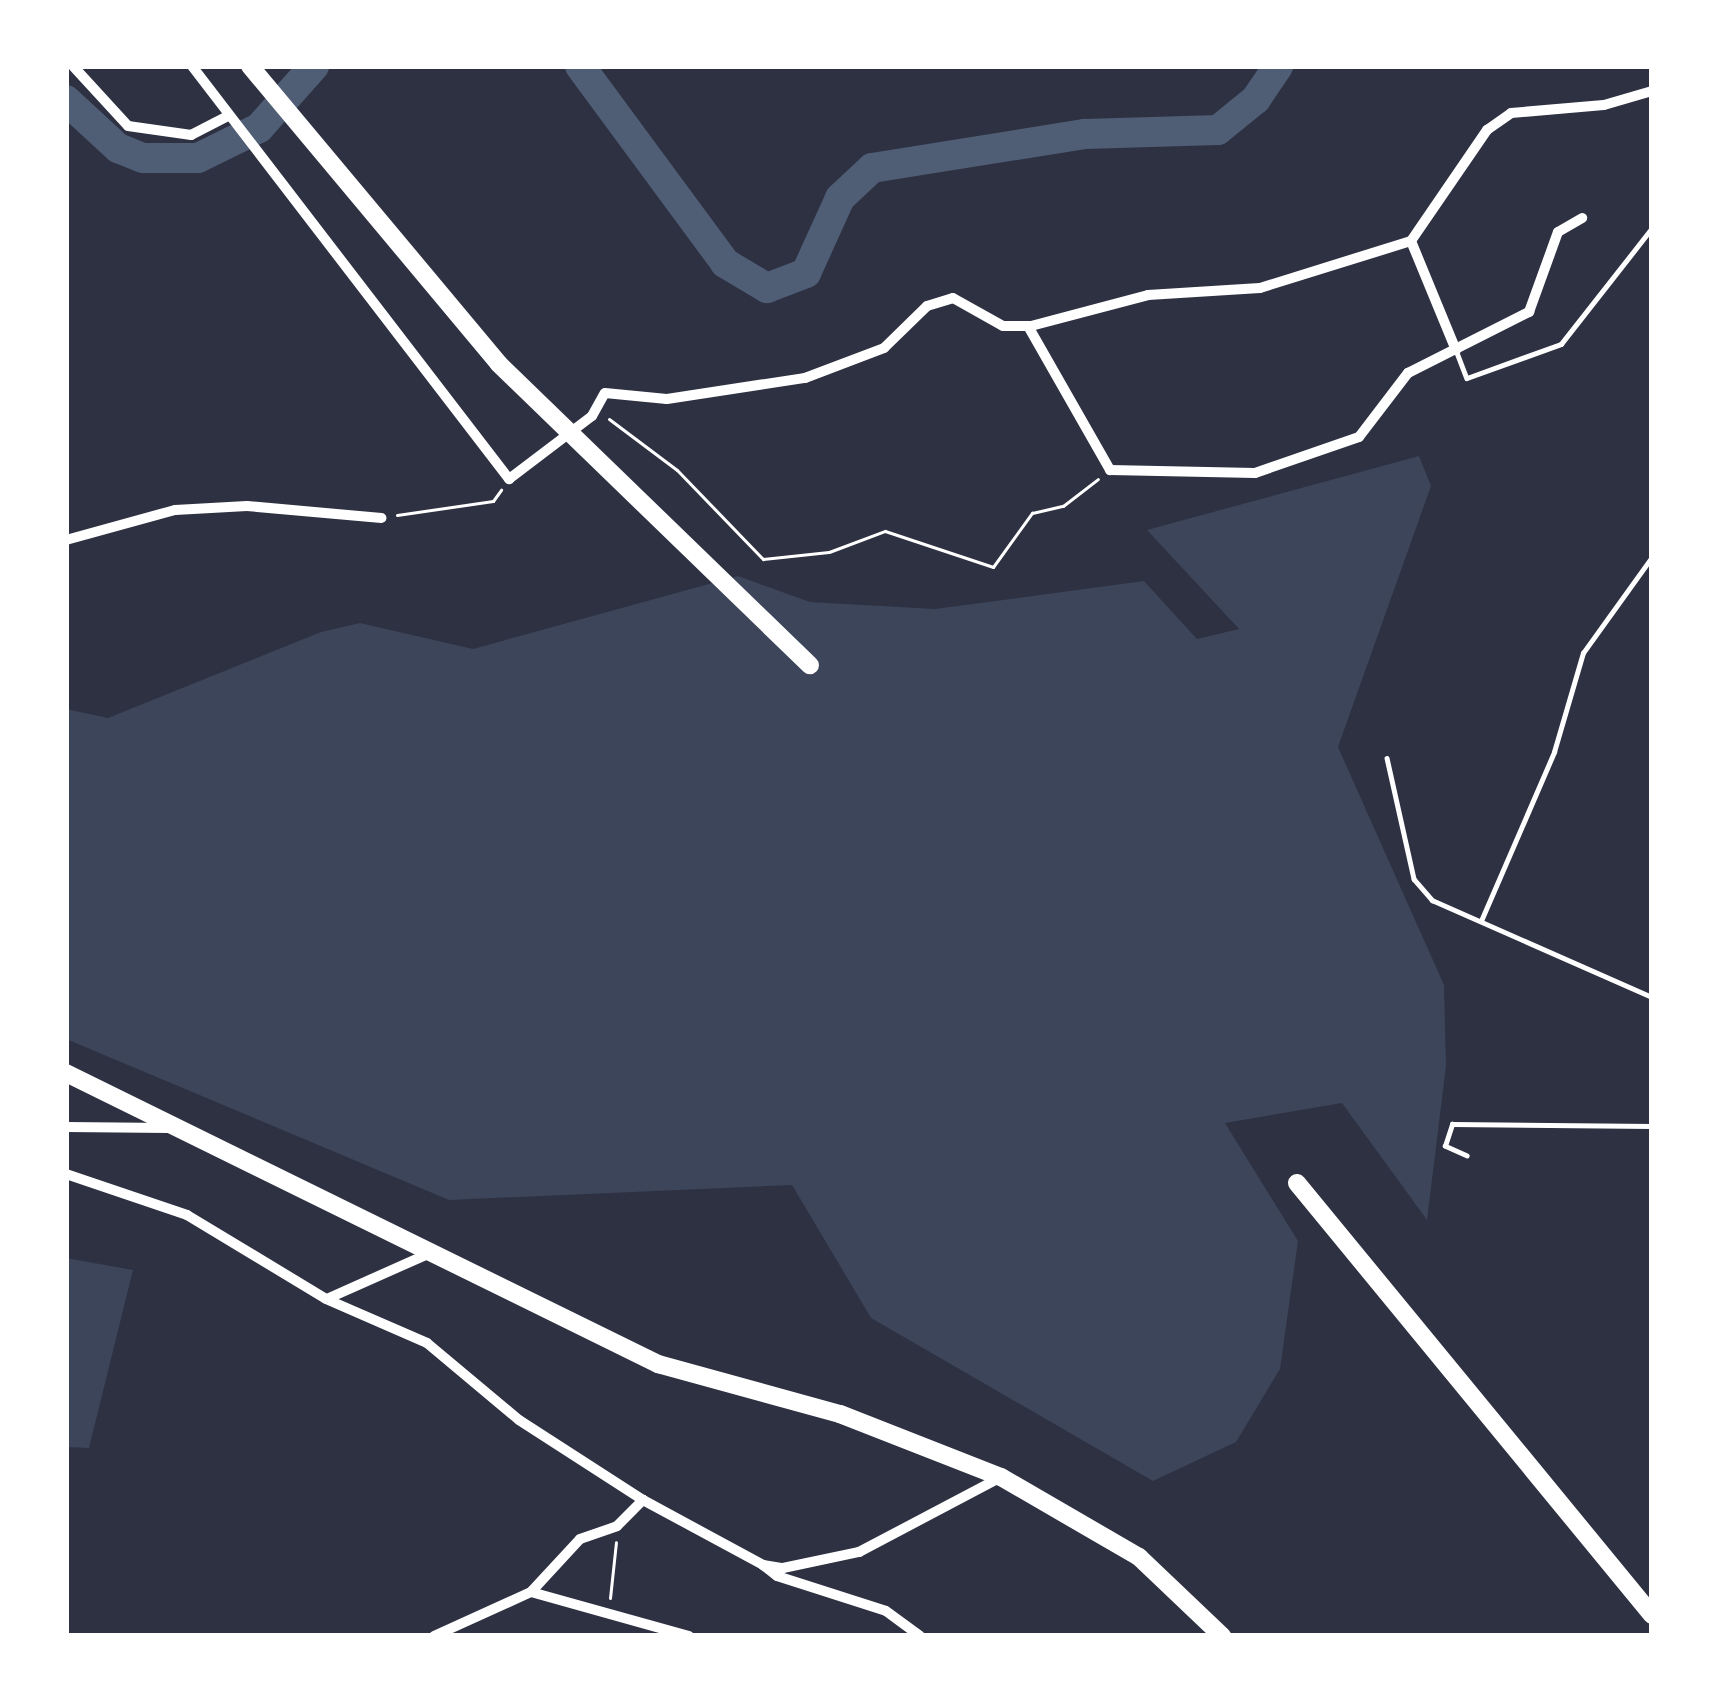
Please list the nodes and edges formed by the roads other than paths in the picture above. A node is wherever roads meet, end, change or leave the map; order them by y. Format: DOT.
graph roads {
  1 [pos="73,66"];
  2 [pos="192,66"];
  3 [pos="250,66"];
  4 [pos="1652,91"];
  5 [pos="230,119"];
  6 [pos="1582,218"];
  7 [pos="1652,228"];
  8 [pos="1411,241"];
  9 [pos="1028,326"];
  10 [pos="1456,350"];
  11 [pos="381,518"];
  12 [pos="66,540"];
  13 [pos="1652,557"];
  14 [pos="810,665"];
  15 [pos="1387,758"];
  16 [pos="1481,921"];
  17 [pos="1652,997"];
  18 [pos="66,1073"];
  19 [pos="1652,1126"];
  20 [pos="66,1127"];
  21 [pos="176,1129"];
  22 [pos="1467,1156"];
  23 [pos="66,1174"];
  24 [pos="1297,1183"];
  25 [pos="428,1254"];
  26 [pos="326,1299"];
  27 [pos="1000,1477"];
  28 [pos="643,1500"];
  29 [pos="763,1565"];
  30 [pos="531,1592"];
  31 [pos="1652,1615"];
  32 [pos="434,1636"];
  33 [pos="689,1636"];
  34 [pos="920,1636"];
  35 [pos="1222,1636"];
  1 -- 5 [label="street"];
  2 -- 5 [label="street"];
  3 -- 14 [label="highway"];
  4 -- 8 [label="street"];
  5 -- 9 [label="street"];
  6 -- 10 [label="street"];
  7 -- 10 [label="lane"];
  8 -- 9 [label="street"];
  8 -- 10 [label="street"];
  9 -- 10 [label="street"];
  11 -- 12 [label="street"];
  13 -- 16 [label="lane"];
  15 -- 16 [label="lane"];
  16 -- 17 [label="lane"];
  18 -- 21 [label="highway"];
  19 -- 22 [label="lane"];
  20 -- 21 [label="street"];
  21 -- 25 [label="highway"];
  23 -- 26 [label="street"];
  24 -- 31 [label="highway"];
  25 -- 26 [label="street"];
  25 -- 27 [label="highway"];
  26 -- 28 [label="street"];
  27 -- 29 [label="street"];
  27 -- 35 [label="highway"];
  28 -- 29 [label="street"];
  28 -- 30 [label="street"];
  29 -- 34 [label="street"];
  30 -- 32 [label="street"];
  30 -- 33 [label="street"];
}
